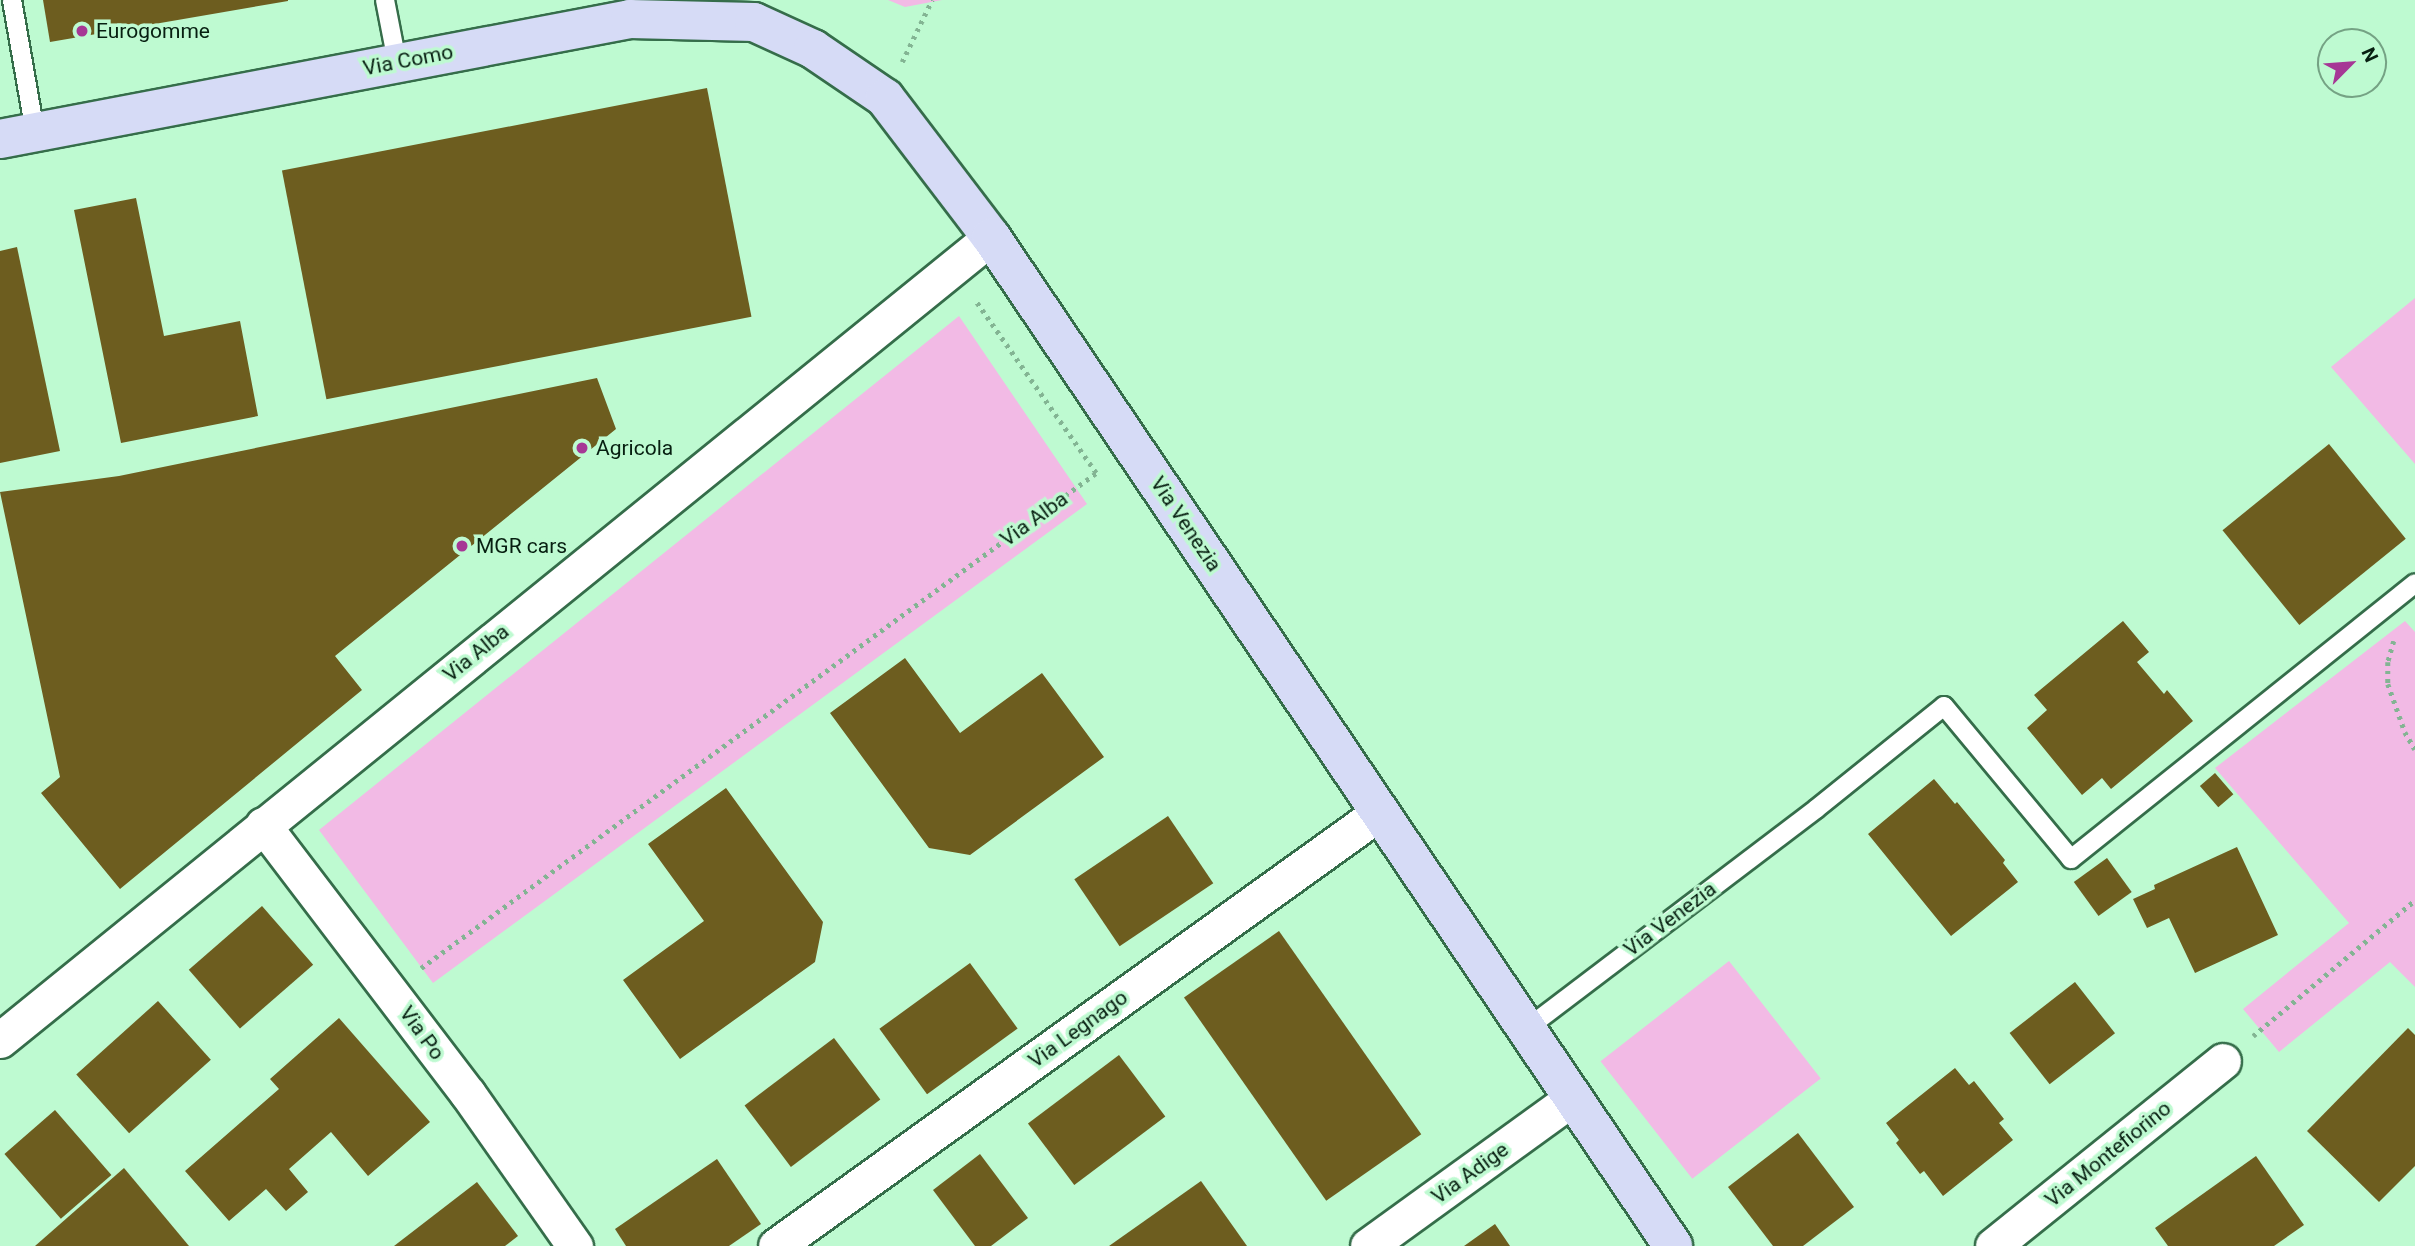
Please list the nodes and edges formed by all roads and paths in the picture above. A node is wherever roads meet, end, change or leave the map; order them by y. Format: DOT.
graph roads {
  1 [pos="12,0"];
  2 [pos="385,0"];
  3 [pos="932,0"];
  4 [pos="813,49"];
  5 [pos="397,62"];
  6 [pos="885,98"];
  7 [pos="18,135"];
  8 [pos="991,237"];
  9 [pos="952,268"];
  10 [pos="2415,583"];
  11 [pos="2395,638"];
  12 [pos="2415,749"];
  13 [pos="1380,812"];
  14 [pos="263,825"];
  15 [pos="2415,900"];
  16 [pos="391,990"];
  17 [pos="1525,1030"];
  18 [pos="0,1040"];
  19 [pos="2223,1061"];
  20 [pos="1571,1099"];
  21 [pos="575,1246"];
  22 [pos="776,1246"];
  23 [pos="1368,1246"];
  24 [pos="1673,1246"];
  25 [pos="1993,1246"];
  1 -- 7 [label="lane"];
  2 -- 5 [label="lane"];
  3 -- 6 [label="path"];
  4 -- 5 [label="street, Via Como"];
  4 -- 6 [label="street, Via Venezia"];
  5 -- 7 [label="street, Via Como"];
  6 -- 8 [label="street, Via Venezia"];
  8 -- 9 [label="street, Via Alba"];
  8 -- 13 [label="street, Via Venezia"];
  9 -- 14 [label="street, Via Alba"];
  9 -- 16 [label="path, Via Alba"];
  10 -- 17 [label="lane, Via Venezia"];
  11 -- 12 [label="path"];
  13 -- 17 [label="street, Via Venezia"];
  13 -- 22 [label="street, Via Legnago"];
  14 -- 16 [label="street, Via Po"];
  14 -- 18 [label="street, Via Alba"];
  15 -- 19 [label="path"];
  16 -- 21 [label="street, Via Po"];
  17 -- 20 [label="street, Via Venezia"];
  19 -- 25 [label="street, Via Montefiorino"];
  20 -- 23 [label="street, Via Adige"];
  20 -- 24 [label="street, Via Venezia"];
}
